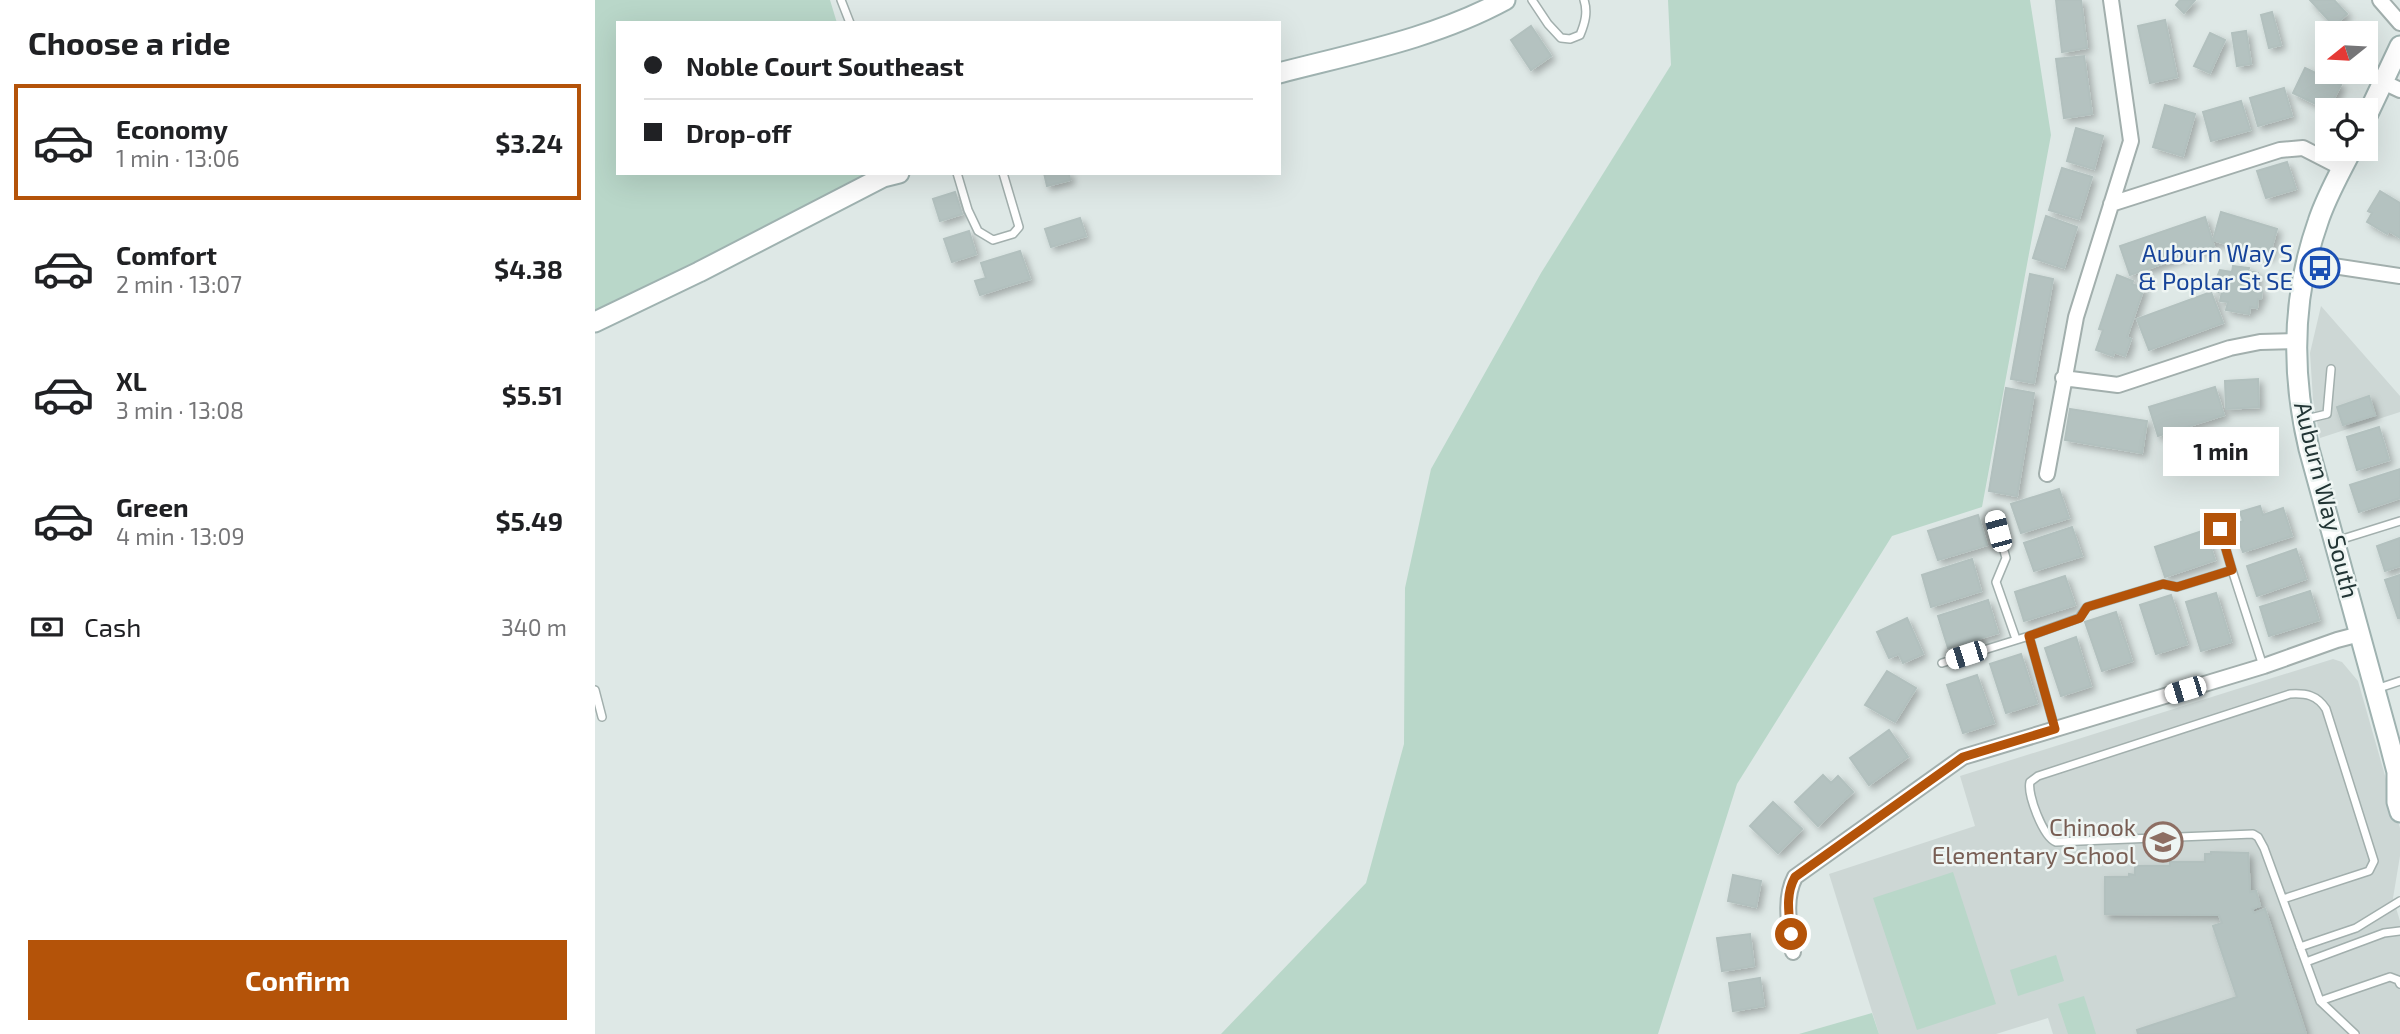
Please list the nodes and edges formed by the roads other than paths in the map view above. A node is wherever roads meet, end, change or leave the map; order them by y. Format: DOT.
graph roads {
  1 [pos="841,0"];
  2 [pos="1505,0"];
  3 [pos="1532,0"];
  4 [pos="1584,0"];
  5 [pos="2112,0"];
  6 [pos="2380,0"];
  7 [pos="849,21"];
  8 [pos="2400,23"];
  9 [pos="2400,46"];
  10 [pos="1281,72"];
  11 [pos="2392,86"];
  12 [pos="2378,103"];
  13 [pos="2346,161"];
  14 [pos="2342,168"];
  15 [pos="890,175"];
  16 [pos="958,175"];
  17 [pos="1004,175"];
  18 [pos="2111,204"];
  19 [pos="2307,262"];
  20 [pos="2400,276"];
  21 [pos="595,321"];
  22 [pos="2296,341"];
  23 [pos="2331,369"];
  24 [pos="2063,378"];
  25 [pos="2302,420"];
  26 [pos="2047,474"];
  27 [pos="1994,515"];
  28 [pos="2400,521"];
  29 [pos="2220,529"];
  30 [pos="2336,541"];
  31 [pos="2232,570"];
  32 [pos="2360,634"];
  33 [pos="2029,636"];
  34 [pos="2016,639"];
  35 [pos="1942,663"];
  36 [pos="2264,666"];
  37 [pos="2400,681"];
  38 [pos="2376,689"];
  39 [pos="595,690"];
  40 [pos="602,717"];
  41 [pos="2055,729"];
  42 [pos="2395,739"];
  43 [pos="2398,774"];
  44 [pos="2400,812"];
  45 [pos="2283,899"];
  46 [pos="2400,901"];
  47 [pos="2400,931"];
  48 [pos="2300,947"];
  49 [pos="1793,952"];
  50 [pos="2306,962"];
  51 [pos="2400,984"];
  52 [pos="2320,1001"];
  53 [pos="2355,1034"];
  1 -- 7 [label="lane"];
  2 -- 10 [label="main road"];
  3 -- 4 [label="lane"];
  5 -- 18 [label="street"];
  6 -- 8 [label="street"];
  9 -- 11 [label="main road"];
  11 -- 12 [label="main road"];
  13 -- 14 [label="main road, Auburn Way South"];
  14 -- 18 [label="street"];
  14 -- 19 [label="main road, Auburn Way South"];
  15 -- 21 [label="main road"];
  16 -- 17 [label="lane"];
  18 -- 24 [label="street"];
  19 -- 20 [label="street"];
  19 -- 22 [label="main road, Auburn Way South"];
  22 -- 24 [label="street"];
  22 -- 25 [label="main road, Auburn Way South"];
  23 -- 25 [label="lane"];
  24 -- 26 [label="street"];
  25 -- 30 [label="main road, Auburn Way South"];
  27 -- 34 [label="lane"];
  28 -- 30 [label="lane"];
  29 -- 31 [label="lane"];
  30 -- 32 [label="main road, Auburn Way South"];
  31 -- 33 [label="lane"];
  31 -- 36 [label="lane"];
  32 -- 36 [label="street"];
  32 -- 38 [label="main road, Auburn Way South"];
  33 -- 34 [label="lane"];
  33 -- 41 [label="lane"];
  34 -- 35 [label="lane"];
  36 -- 41 [label="street"];
  37 -- 38 [label="lane"];
  38 -- 42 [label="main road, Auburn Way South"];
  39 -- 40 [label="lane"];
  41 -- 49 [label="street"];
  42 -- 43 [label="main road, Auburn Way South"];
  43 -- 44 [label="main road, Auburn Way South"];
  45 -- 45 [label="lane"];
  45 -- 48 [label="lane"];
  46 -- 48 [label="lane"];
  47 -- 50 [label="lane"];
  48 -- 50 [label="lane"];
  50 -- 52 [label="lane"];
  51 -- 52 [label="lane"];
  52 -- 53 [label="lane"];
}
